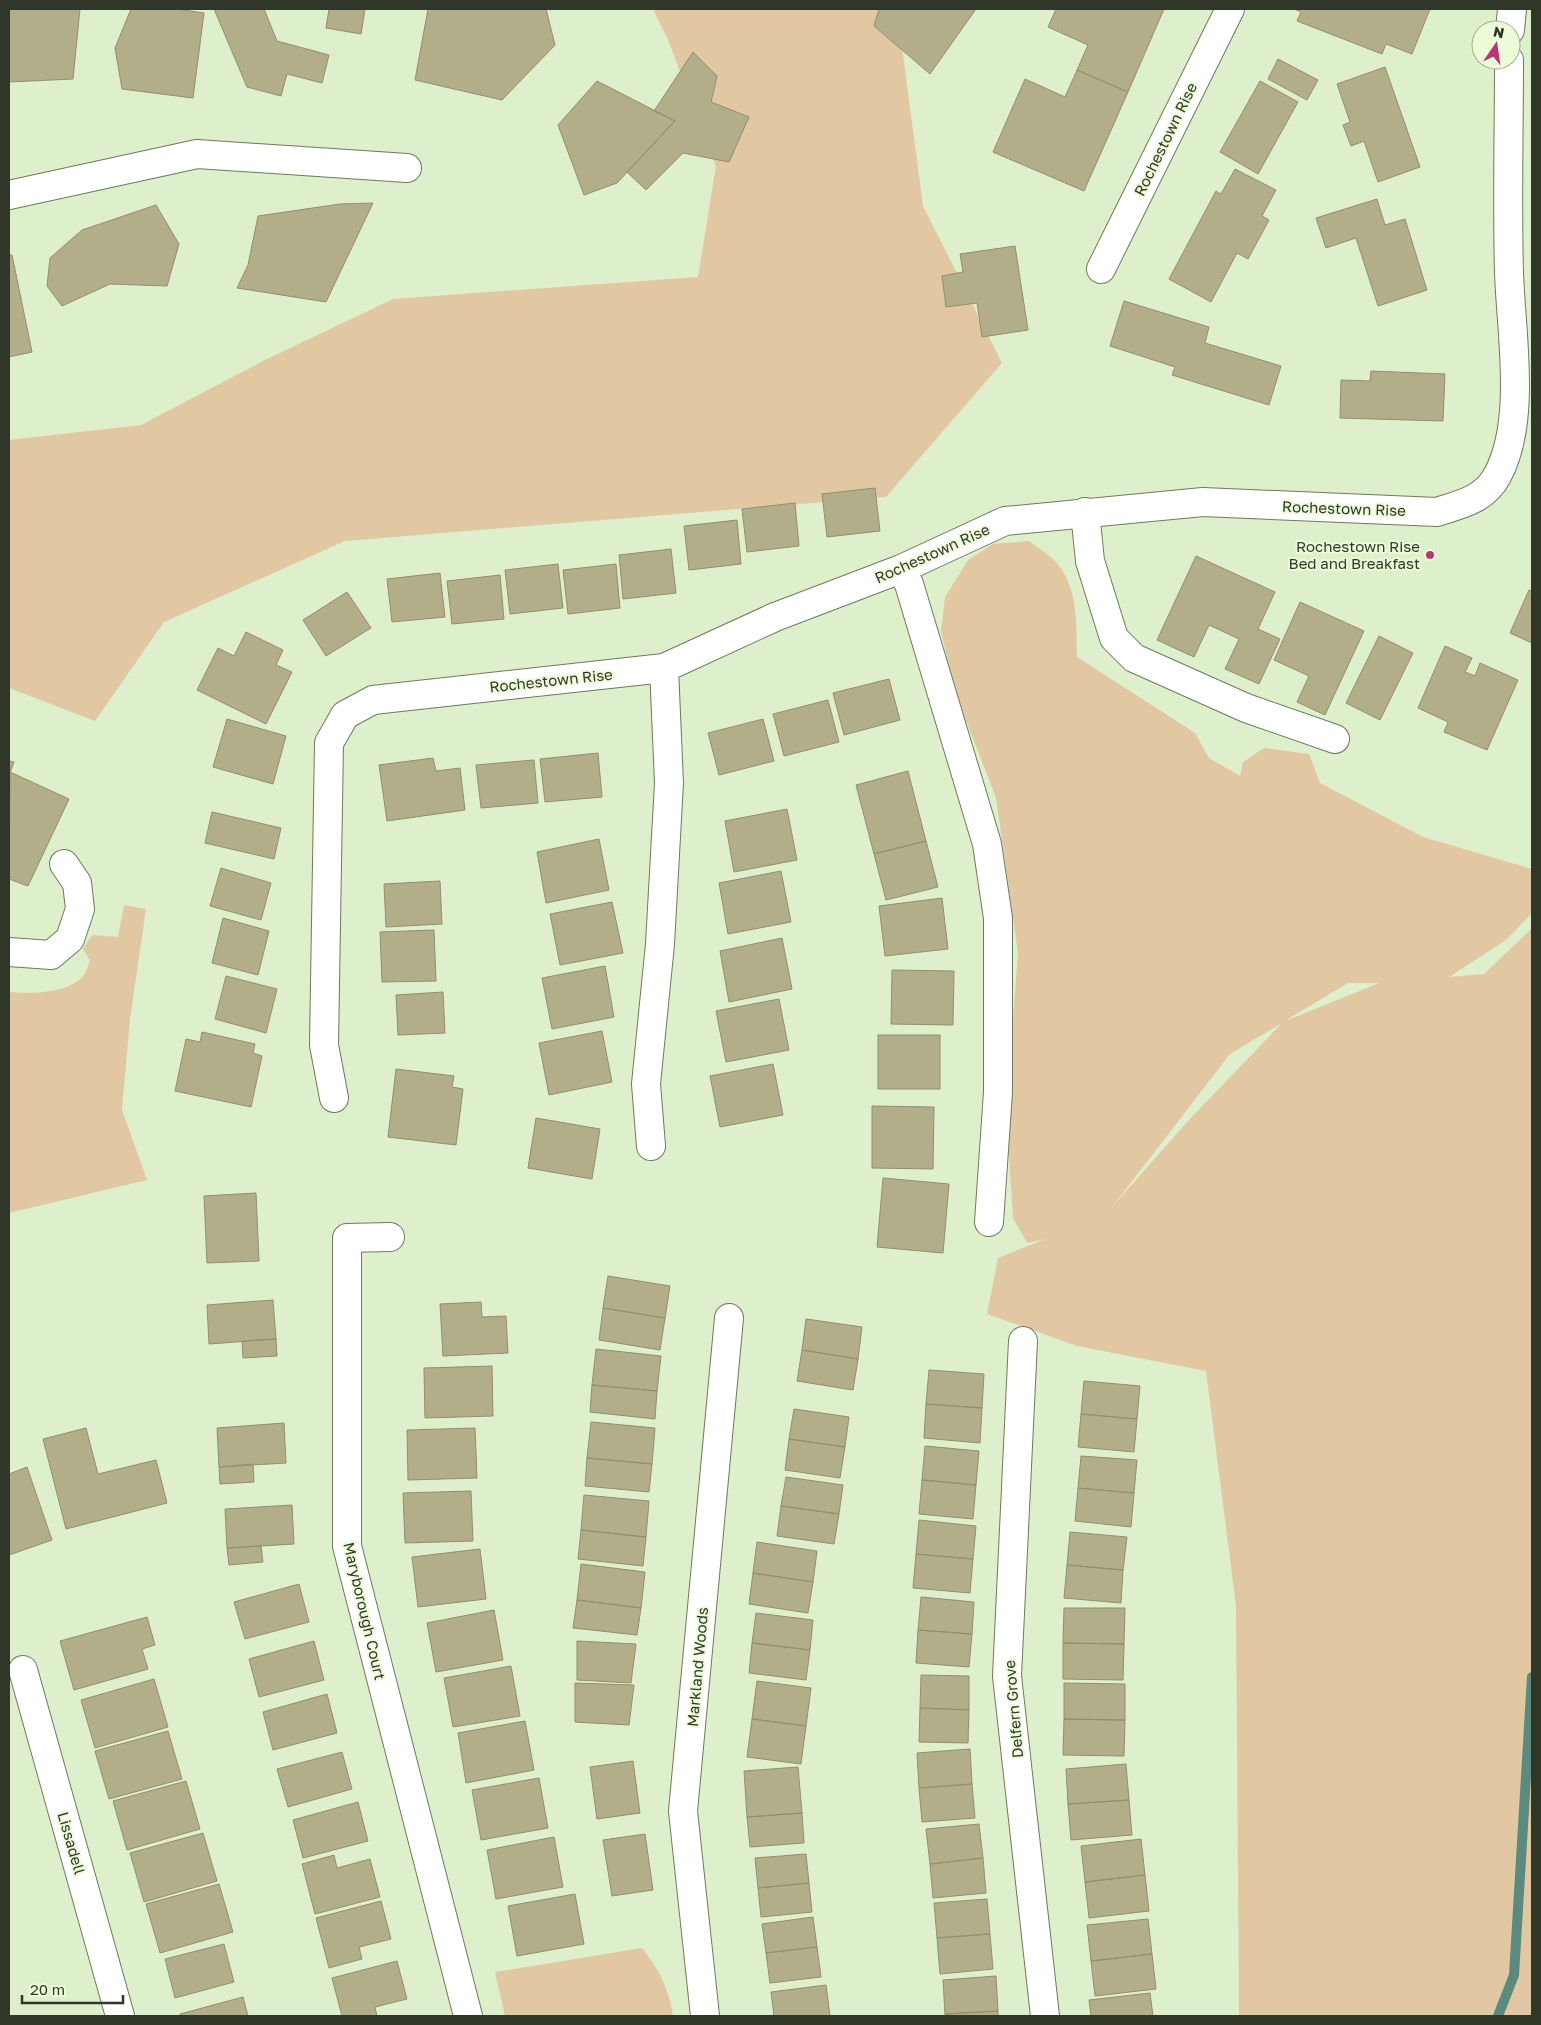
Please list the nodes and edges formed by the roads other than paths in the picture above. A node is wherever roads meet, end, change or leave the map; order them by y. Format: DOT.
graph roads {
  1 [pos="1230,9"];
  2 [pos="1509,70"];
  3 [pos="407,168"];
  4 [pos="9,195"];
  5 [pos="1101,270"];
  6 [pos="1085,512"];
  7 [pos="901,569"];
  8 [pos="664,668"];
  9 [pos="1335,739"];
  10 [pos="64,864"];
  11 [pos="9,952"];
  12 [pos="334,1098"];
  13 [pos="651,1146"];
  14 [pos="989,1222"];
  15 [pos="390,1238"];
  16 [pos="729,1318"];
  17 [pos="1023,1341"];
  18 [pos="23,1670"];
  19 [pos="120,2016"];
  20 [pos="468,2016"];
  21 [pos="705,2016"];
  22 [pos="1045,2016"];
  1 -- 5 [label="street, Rochestown Rise"];
  2 -- 6 [label="street, Rochestown Rise"];
  3 -- 4 [label="street"];
  6 -- 7 [label="street, Rochestown Rise"];
  6 -- 9 [label="street"];
  7 -- 8 [label="street, Rochestown Rise"];
  7 -- 14 [label="street"];
  8 -- 12 [label="street, Rochestown Rise"];
  8 -- 13 [label="street"];
  10 -- 11 [label="street"];
  15 -- 20 [label="street, Maryborough Court"];
  16 -- 21 [label="street, Markland Woods"];
  17 -- 22 [label="street, Delfern Grove"];
  18 -- 19 [label="street, Lissadell"];
}
